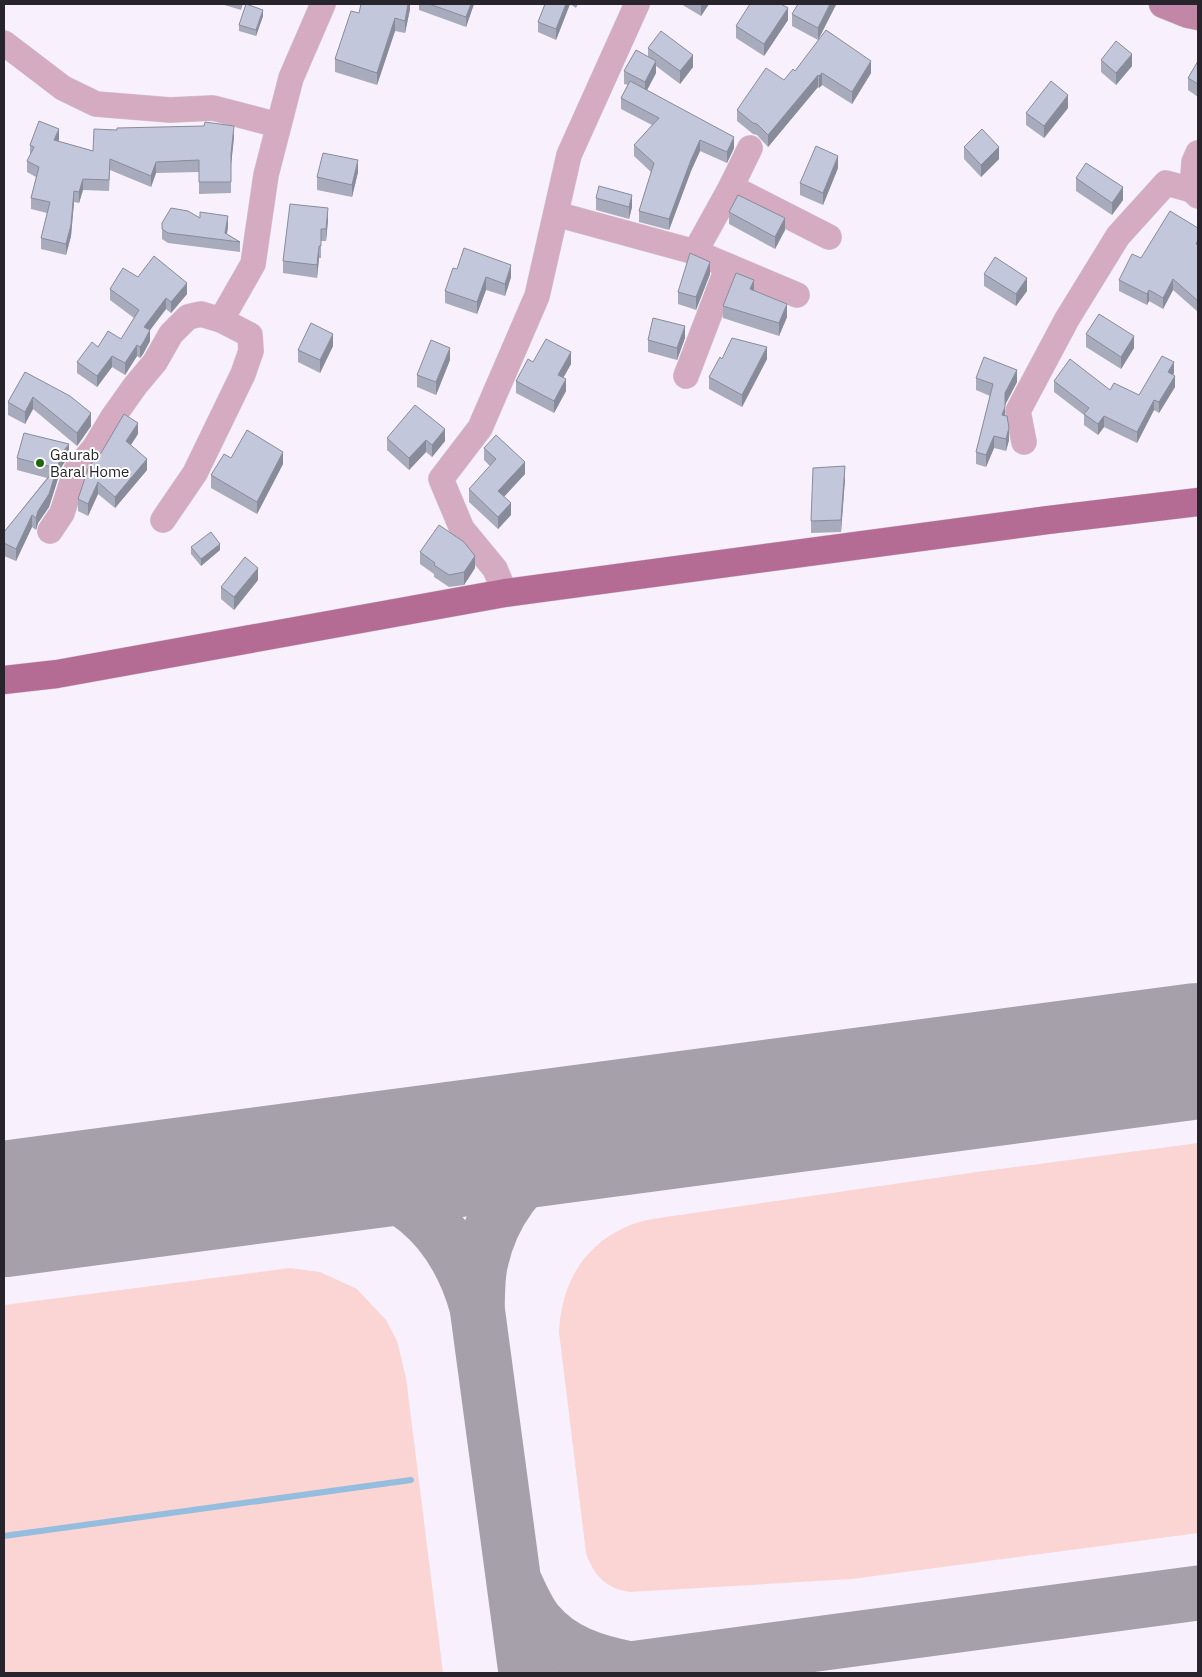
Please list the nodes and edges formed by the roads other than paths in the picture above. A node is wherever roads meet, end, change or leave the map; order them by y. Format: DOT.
graph roads {
  1 [pos="323,4"];
  2 [pos="637,4"];
  3 [pos="1163,4"];
  4 [pos="1198,16"];
  5 [pos="4,43"];
  6 [pos="278,125"];
  7 [pos="750,148"];
  8 [pos="1198,153"];
  9 [pos="731,187"];
  10 [pos="1195,193"];
  11 [pos="556,214"];
  12 [pos="829,237"];
  13 [pos="695,252"];
  14 [pos="728,266"];
  15 [pos="797,295"];
  16 [pos="221,320"];
  17 [pos="686,376"];
  18 [pos="1024,442"];
  19 [pos="1198,502"];
  20 [pos="163,520"];
  21 [pos="50,531"];
  22 [pos="505,593"];
  23 [pos="4,680"];
  1 -- 6 [label="street"];
  2 -- 11 [label="street"];
  3 -- 4 [label="street"];
  5 -- 6 [label="street"];
  6 -- 16 [label="street"];
  7 -- 9 [label="street"];
  8 -- 10 [label="street"];
  9 -- 12 [label="street"];
  9 -- 13 [label="street"];
  10 -- 18 [label="street"];
  11 -- 13 [label="street"];
  11 -- 22 [label="street"];
  13 -- 14 [label="street"];
  14 -- 15 [label="street"];
  14 -- 17 [label="street"];
  16 -- 20 [label="street"];
  16 -- 21 [label="street"];
  19 -- 22 [label="main road"];
  22 -- 23 [label="main road"];
}
